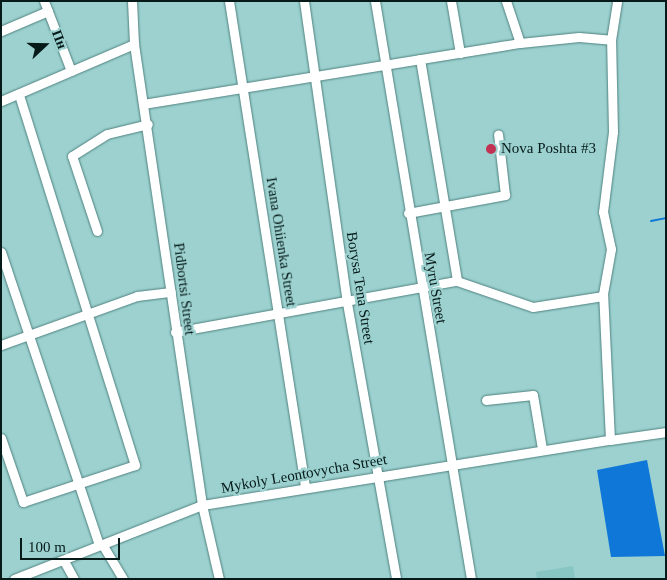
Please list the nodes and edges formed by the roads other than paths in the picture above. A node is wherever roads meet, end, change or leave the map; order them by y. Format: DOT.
graph roads {
  1 [pos="44,1"];
  2 [pos="132,1"];
  3 [pos="229,1"];
  4 [pos="304,1"];
  5 [pos="375,1"];
  6 [pos="451,1"];
  7 [pos="506,1"];
  8 [pos="617,1"];
  9 [pos="48,11"];
  10 [pos="1,32"];
  11 [pos="611,40"];
  12 [pos="520,43"];
  13 [pos="134,44"];
  14 [pos="460,53"];
  15 [pos="420,59"];
  16 [pos="385,65"];
  17 [pos="71,71"];
  18 [pos="316,76"];
  19 [pos="243,88"];
  20 [pos="19,94"];
  21 [pos="2,98"];
  22 [pos="143,104"];
  23 [pos="148,124"];
  24 [pos="498,134"];
  25 [pos="444,206"];
  26 [pos="408,213"];
  27 [pos="97,231"];
  28 [pos="1,252"];
  29 [pos="462,281"];
  30 [pos="421,289"];
  31 [pos="172,292"];
  32 [pos="603,296"];
  33 [pos="347,303"];
  34 [pos="86,314"];
  35 [pos="278,314"];
  36 [pos="176,332"];
  37 [pos="27,335"];
  38 [pos="1,345"];
  39 [pos="486,400"];
  40 [pos="666,432"];
  41 [pos="1,438"];
  42 [pos="610,440"];
  43 [pos="542,449"];
  44 [pos="450,463"];
  45 [pos="379,475"];
  46 [pos="75,485"];
  47 [pos="305,487"];
  48 [pos="202,506"];
  49 [pos="100,545"];
  50 [pos="64,561"];
  51 [pos="14,579"];
  52 [pos="74,579"];
  53 [pos="123,579"];
  54 [pos="219,579"];
  55 [pos="396,579"];
  56 [pos="471,579"];
  1 -- 9 [label="street"];
  2 -- 13 [label="street, Pidbortsi Street"];
  3 -- 19 [label="street, Ivana Ohiienka Street"];
  4 -- 18 [label="street, Borysa Tena Street"];
  5 -- 16 [label="street, Myru Street"];
  6 -- 14 [label="street"];
  7 -- 12 [label="street"];
  8 -- 11 [label="street"];
  9 -- 10 [label="street"];
  9 -- 17 [label="street"];
  11 -- 12 [label="street"];
  11 -- 32 [label="street"];
  12 -- 14 [label="street"];
  13 -- 17 [label="street"];
  13 -- 22 [label="street, Pidbortsi Street"];
  14 -- 15 [label="street"];
  15 -- 16 [label="street"];
  15 -- 25 [label="street"];
  16 -- 18 [label="street"];
  16 -- 26 [label="street, Myru Street"];
  17 -- 20 [label="street"];
  18 -- 19 [label="street"];
  18 -- 33 [label="street, Borysa Tena Street"];
  19 -- 22 [label="street"];
  19 -- 35 [label="street, Ivana Ohiienka Street"];
  20 -- 21 [label="street"];
  20 -- 34 [label="street"];
  22 -- 23 [label="street, Pidbortsi Street"];
  23 -- 27 [label="street"];
  23 -- 31 [label="street, Pidbortsi Street"];
  24 -- 25 [label="street"];
  25 -- 26 [label="street"];
  25 -- 29 [label="street"];
  26 -- 30 [label="street, Myru Street"];
  28 -- 37 [label="street"];
  29 -- 30 [label="street"];
  29 -- 32 [label="street"];
  30 -- 33 [label="street"];
  30 -- 44 [label="street, Myru Street"];
  31 -- 34 [label="street"];
  31 -- 36 [label="street, Pidbortsi Street"];
  32 -- 42 [label="street"];
  33 -- 35 [label="street"];
  33 -- 45 [label="street, Borysa Tena Street"];
  34 -- 37 [label="street"];
  34 -- 46 [label="street"];
  35 -- 36 [label="street"];
  35 -- 47 [label="street, Ivana Ohiienka Street"];
  36 -- 48 [label="street, Pidbortsi Street"];
  37 -- 38 [label="street"];
  37 -- 46 [label="street"];
  39 -- 43 [label="street"];
  40 -- 42 [label="street, Mykoly Leontovycha Street"];
  41 -- 46 [label="street"];
  42 -- 43 [label="street, Mykoly Leontovycha Street"];
  43 -- 44 [label="street, Mykoly Leontovycha Street"];
  44 -- 45 [label="street, Mykoly Leontovycha Street"];
  44 -- 56 [label="street, Myru Street"];
  45 -- 47 [label="street, Mykoly Leontovycha Street"];
  45 -- 55 [label="street, Borysa Tena Street"];
  46 -- 49 [label="street"];
  47 -- 48 [label="street, Mykoly Leontovycha Street"];
  48 -- 49 [label="street, Mykoly Leontovycha Street"];
  48 -- 54 [label="street, Pidbortsi Street"];
  49 -- 50 [label="street, Mykoly Leontovycha Street"];
  49 -- 53 [label="street"];
  50 -- 51 [label="street, Mykoly Leontovycha Street"];
  50 -- 52 [label="street"];
}
